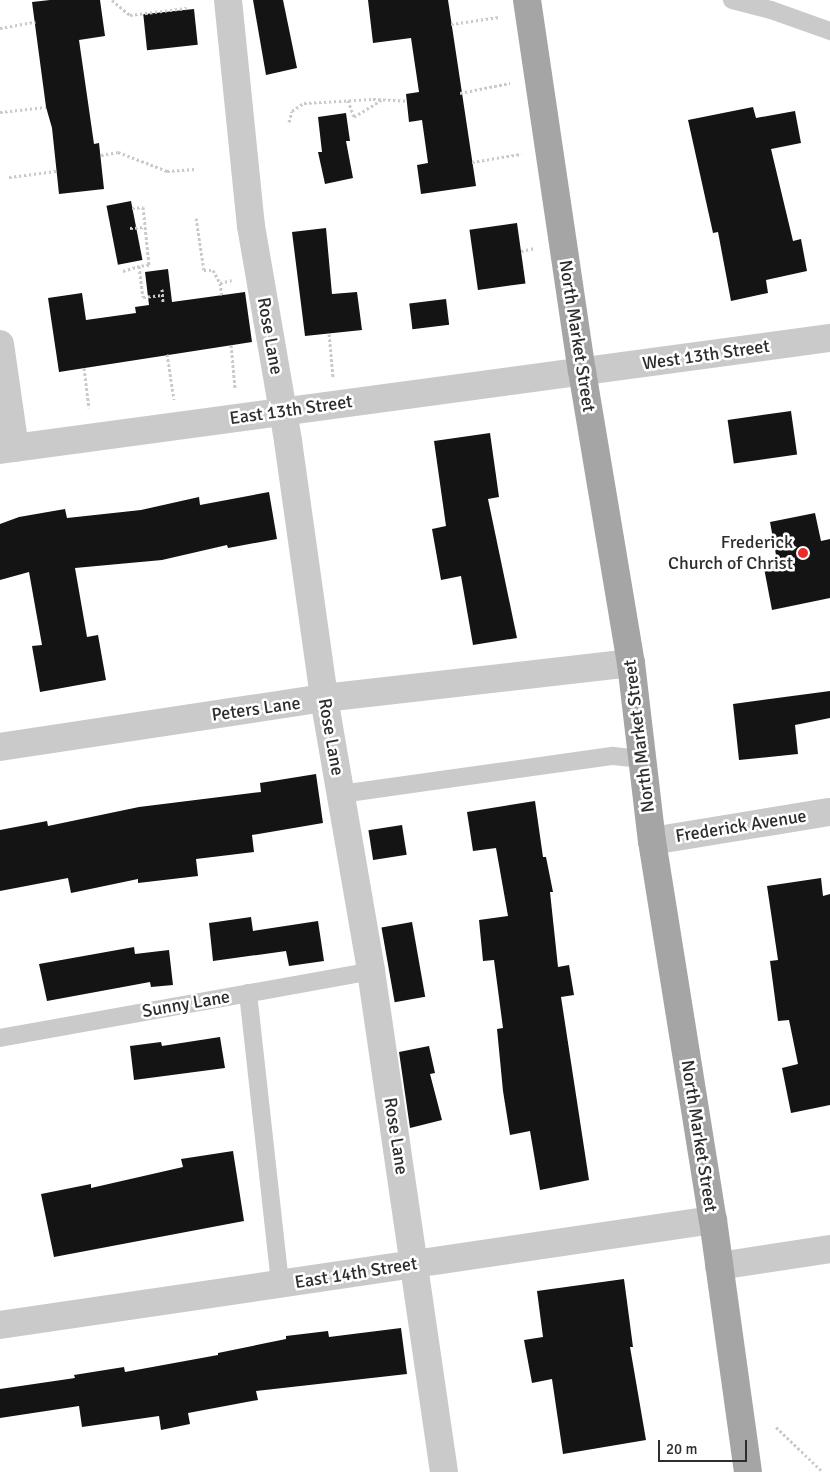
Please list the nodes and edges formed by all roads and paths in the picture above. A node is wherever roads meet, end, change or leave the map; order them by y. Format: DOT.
graph roads {
  1 [pos="112,0"];
  2 [pos="228,0"];
  3 [pos="527,0"];
  4 [pos="732,0"];
  5 [pos="187,8"];
  6 [pos="506,16"];
  7 [pos="35,22"];
  8 [pos="451,24"];
  9 [pos="0,28"];
  10 [pos="830,30"];
  11 [pos="516,82"];
  12 [pos="460,93"];
  13 [pos="382,99"];
  14 [pos="348,100"];
  15 [pos="407,101"];
  16 [pos="46,107"];
  17 [pos="0,112"];
  18 [pos="289,122"];
  19 [pos="527,153"];
  20 [pos="101,155"];
  21 [pos="472,162"];
  22 [pos="195,169"];
  23 [pos="56,171"];
  24 [pos="9,177"];
  25 [pos="132,208"];
  26 [pos="196,218"];
  27 [pos="145,227"];
  28 [pos="130,228"];
  29 [pos="540,247"];
  30 [pos="520,251"];
  31 [pos="140,266"];
  32 [pos="123,271"];
  33 [pos="220,283"];
  34 [pos="162,289"];
  35 [pos="162,295"];
  36 [pos="163,303"];
  37 [pos="329,334"];
  38 [pos="830,338"];
  39 [pos="0,344"];
  40 [pos="231,345"];
  41 [pos="167,354"];
  42 [pos="84,368"];
  43 [pos="582,371"];
  44 [pos="334,378"];
  45 [pos="236,392"];
  46 [pos="174,400"];
  47 [pos="90,411"];
  48 [pos="282,411"];
  49 [pos="8,449"];
  50 [pos="631,663"];
  51 [pos="324,698"];
  52 [pos="0,747"];
  53 [pos="642,759"];
  54 [pos="341,794"];
  55 [pos="830,812"];
  56 [pos="652,840"];
  57 [pos="371,971"];
  58 [pos="248,993"];
  59 [pos="0,1038"];
  60 [pos="713,1220"];
  61 [pos="830,1248"];
  62 [pos="415,1264"];
  63 [pos="720,1266"];
  64 [pos="280,1285"];
  65 [pos="0,1325"];
  66 [pos="776,1427"];
  67 [pos="444,1472"];
  68 [pos="748,1472"];
  69 [pos="823,1472"];
  1 -- 5 [label="path"];
  2 -- 48 [label="street, Rose Lane"];
  3 -- 43 [label="main road, North Market Street"];
  4 -- 10 [label="lane"];
  6 -- 8 [label="path"];
  7 -- 9 [label="path"];
  11 -- 12 [label="path"];
  13 -- 14 [label="path"];
  13 -- 14 [label="path"];
  13 -- 15 [label="path"];
  14 -- 18 [label="path"];
  16 -- 17 [label="path"];
  19 -- 21 [label="path"];
  20 -- 22 [label="path"];
  23 -- 24 [label="path"];
  25 -- 27 [label="path"];
  26 -- 33 [label="path"];
  27 -- 28 [label="path"];
  27 -- 31 [label="path"];
  29 -- 30 [label="path"];
  31 -- 32 [label="path"];
  31 -- 35 [label="path"];
  34 -- 35 [label="path"];
  35 -- 36 [label="path"];
  37 -- 44 [label="path"];
  38 -- 43 [label="street, West 13th Street"];
  39 -- 49 [label="street"];
  40 -- 45 [label="path"];
  41 -- 46 [label="path"];
  42 -- 47 [label="path"];
  43 -- 48 [label="street, East 13th Street"];
  43 -- 50 [label="main road, North Market Street"];
  48 -- 49 [label="street, East 13th Street"];
  48 -- 51 [label="street, Rose Lane"];
  50 -- 51 [label="street, Peters Lane"];
  50 -- 53 [label="main road, North Market Street"];
  51 -- 52 [label="street, Peters Lane"];
  51 -- 54 [label="street, Rose Lane"];
  53 -- 54 [label="lane"];
  53 -- 56 [label="main road, North Market Street"];
  54 -- 57 [label="street, Rose Lane"];
  55 -- 56 [label="street, Frederick Avenue"];
  56 -- 60 [label="main road, North Market Street"];
  57 -- 58 [label="lane, Sunny Lane"];
  57 -- 62 [label="street, Rose Lane"];
  58 -- 59 [label="lane, Sunny Lane"];
  58 -- 64 [label="lane"];
  60 -- 62 [label="street, East 14th Street"];
  60 -- 63 [label="main road, North Market Street"];
  61 -- 63 [label="street"];
  62 -- 64 [label="street, East 14th Street"];
  62 -- 67 [label="street, Rose Lane"];
  63 -- 68 [label="main road, North Market Street"];
  64 -- 65 [label="street, East 14th Street"];
  66 -- 69 [label="path"];
}
